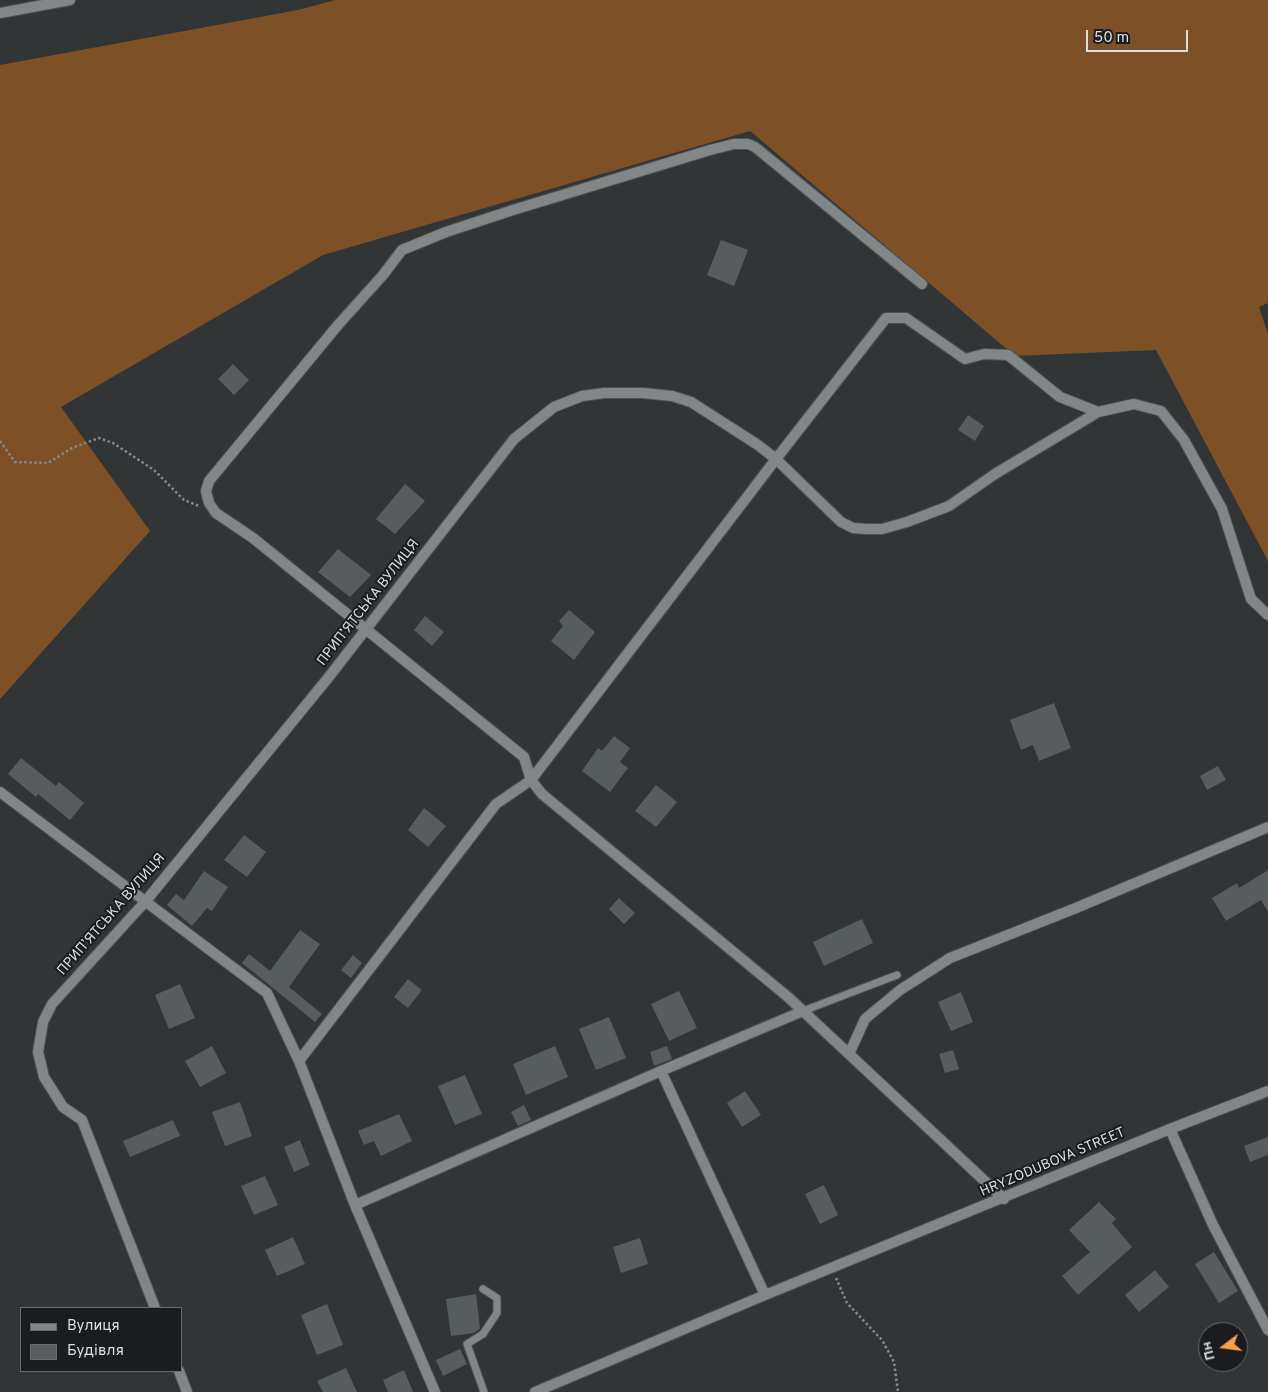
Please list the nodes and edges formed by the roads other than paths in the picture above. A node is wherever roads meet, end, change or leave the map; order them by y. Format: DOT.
graph roads {
  1 [pos="70,0"];
  2 [pos="0,13"];
  3 [pos="922,284"];
  4 [pos="1098,412"];
  5 [pos="776,458"];
  6 [pos="1268,614"];
  7 [pos="366,629"];
  8 [pos="531,780"];
  9 [pos="0,792"];
  10 [pos="1268,827"];
  11 [pos="145,902"];
  12 [pos="897,976"];
  13 [pos="803,1011"];
  14 [pos="849,1054"];
  15 [pos="298,1061"];
  16 [pos="661,1071"];
  17 [pos="1268,1091"];
  18 [pos="1170,1129"];
  19 [pos="1004,1198"];
  20 [pos="355,1205"];
  21 [pos="483,1289"];
  22 [pos="765,1295"];
  23 [pos="155,1307"];
  24 [pos="1268,1330"];
  25 [pos="179,1372"];
  26 [pos="187,1392"];
  27 [pos="436,1392"];
  28 [pos="484,1392"];
  29 [pos="535,1392"];
  1 -- 2 [label="street"];
  3 -- 7 [label="street"];
  4 -- 5 [label="street, ПРИП’ЯТСЬКА ВУЛИЦЯ"];
  4 -- 5 [label="street"];
  4 -- 6 [label="street, ПРИП’ЯТСЬКА ВУЛИЦЯ"];
  5 -- 7 [label="street, ПРИП’ЯТСЬКА ВУЛИЦЯ"];
  5 -- 8 [label="street"];
  7 -- 8 [label="street"];
  7 -- 11 [label="street, ПРИП’ЯТСЬКА ВУЛИЦЯ"];
  8 -- 13 [label="street"];
  8 -- 15 [label="street"];
  9 -- 11 [label="street"];
  10 -- 14 [label="street"];
  11 -- 15 [label="street"];
  11 -- 23 [label="street, ПРИП’ЯТСЬКА ВУЛИЦЯ"];
  12 -- 13 [label="lane"];
  13 -- 14 [label="street"];
  13 -- 16 [label="street"];
  14 -- 19 [label="street"];
  15 -- 20 [label="street"];
  16 -- 20 [label="street"];
  16 -- 22 [label="street"];
  17 -- 18 [label="street, HRYZODUBOVA STREET"];
  18 -- 19 [label="street, HRYZODUBOVA STREET"];
  18 -- 24 [label="street"];
  19 -- 22 [label="street, HRYZODUBOVA STREET"];
  20 -- 27 [label="street"];
  21 -- 28 [label="lane"];
  22 -- 29 [label="street, HRYZODUBOVA STREET"];
  25 -- 26 [label="street"];
}
